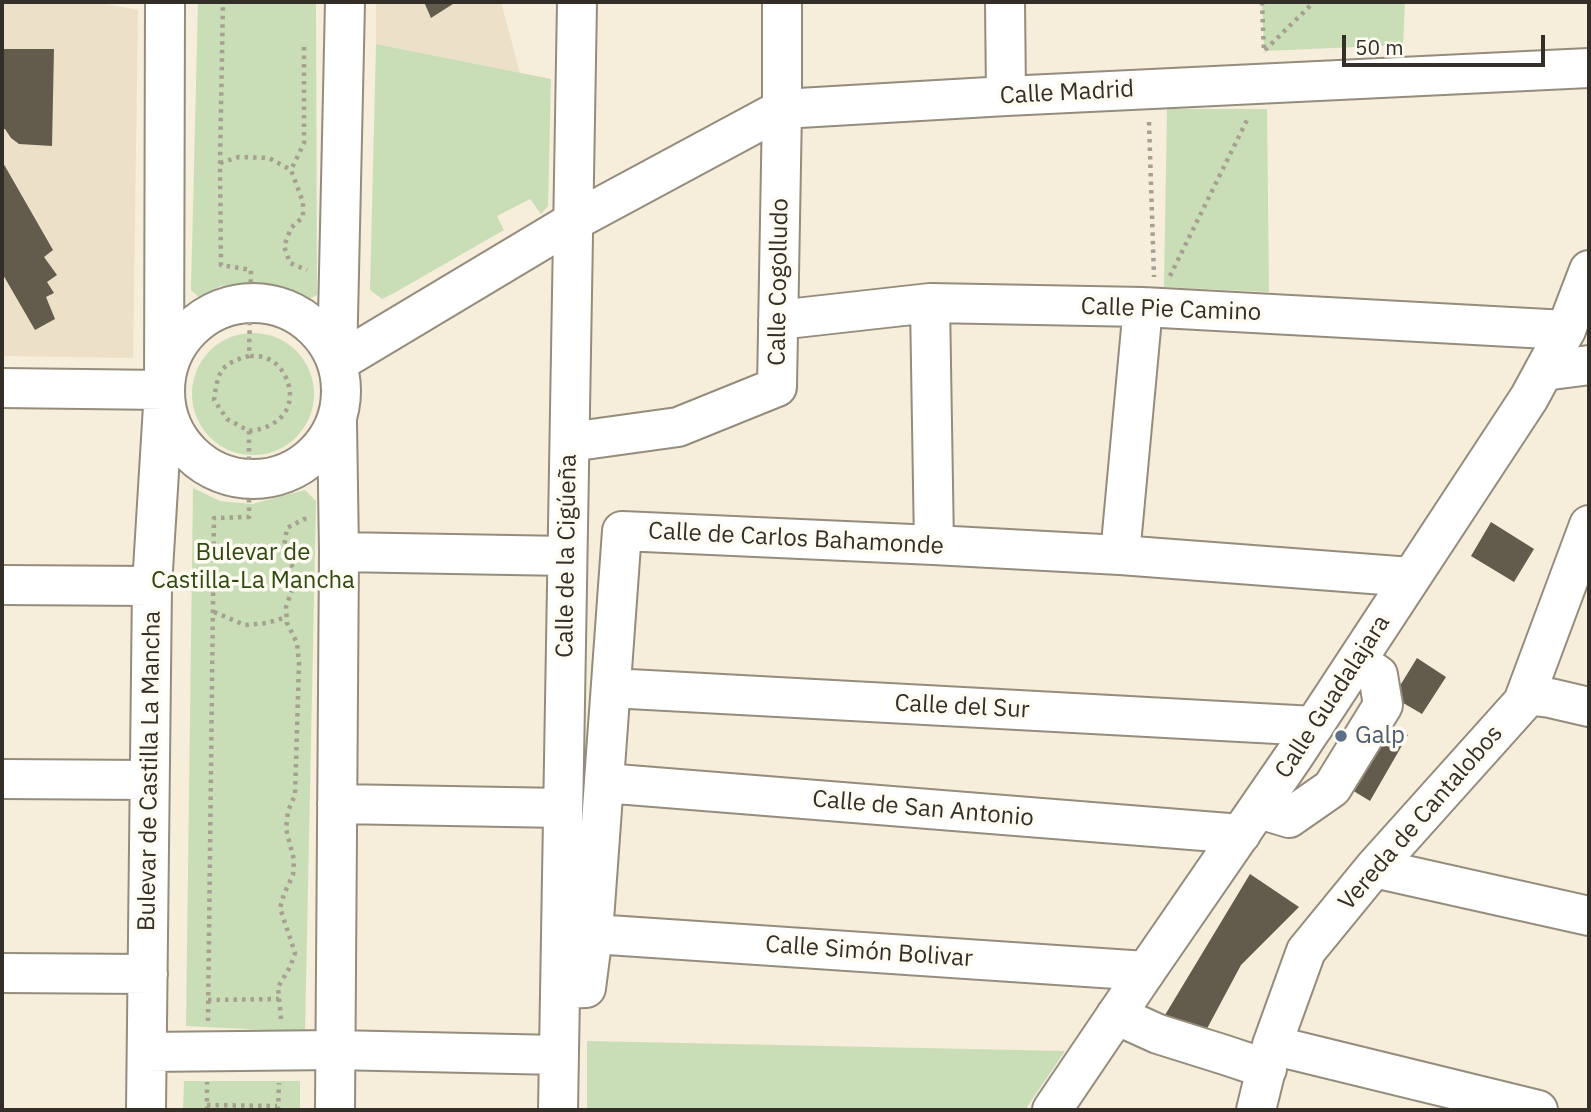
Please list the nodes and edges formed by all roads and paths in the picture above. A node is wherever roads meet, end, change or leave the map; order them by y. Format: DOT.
graph roads {
  1 [pos="165,2"];
  2 [pos="223,2"];
  3 [pos="345,2"];
  4 [pos="577,2"];
  5 [pos="782,2"];
  6 [pos="1005,2"];
  7 [pos="1262,2"];
  8 [pos="1314,2"];
  9 [pos="304,47"];
  10 [pos="1265,67"];
  11 [pos="1589,68"];
  12 [pos="1149,89"];
  13 [pos="1006,96"];
  14 [pos="782,110"];
  15 [pos="220,163"];
  16 [pos="291,170"];
  17 [pos="573,221"];
  18 [pos="1589,270"];
  19 [pos="339,274"];
  20 [pos="251,302"];
  21 [pos="930,303"];
  22 [pos="1149,307"];
  23 [pos="778,320"];
  24 [pos="1566,330"];
  25 [pos="249,356"];
  26 [pos="337,363"];
  27 [pos="1589,365"];
  28 [pos="1544,371"];
  29 [pos="2,388"];
  30 [pos="164,390"];
  31 [pos="337,422"];
  32 [pos="249,431"];
  33 [pos="570,442"];
  34 [pos="249,481"];
  35 [pos="1589,525"];
  36 [pos="339,535"];
  37 [pos="933,545"];
  38 [pos="1120,555"];
  39 [pos="567,556"];
  40 [pos="1411,577"];
  41 [pos="2,584"];
  42 [pos="152,586"];
  43 [pos="214,612"];
  44 [pos="287,617"];
  45 [pos="1357,661"];
  46 [pos="611,688"];
  47 [pos="1526,695"];
  48 [pos="1589,707"];
  49 [pos="1304,741"];
  50 [pos="2,779"];
  51 [pos="149,780"];
  52 [pos="604,783"];
  53 [pos="1332,788"];
  54 [pos="337,804"];
  55 [pos="563,808"];
  56 [pos="1250,822"];
  57 [pos="1374,868"];
  58 [pos="1589,916"];
  59 [pos="593,934"];
  60 [pos="1146,971"];
  61 [pos="2,973"];
  62 [pos="148,974"];
  63 [pos="560,989"];
  64 [pos="279,999"];
  65 [pos="208,1000"];
  66 [pos="1116,1015"];
  67 [pos="335,1050"];
  68 [pos="208,1051"];
  69 [pos="280,1051"];
  70 [pos="147,1052"];
  71 [pos="558,1055"];
  72 [pos="1269,1057"];
  73 [pos="207,1107"];
  74 [pos="278,1108"];
  75 [pos="146,1110"];
  76 [pos="335,1110"];
  77 [pos="558,1110"];
  78 [pos="1052,1110"];
  79 [pos="1255,1110"];
  80 [pos="1538,1110"];
  1 -- 30 [label="street, Bulevar de Castilla La Mancha"];
  2 -- 15 [label="path"];
  3 -- 19 [label="street"];
  4 -- 17 [label="street, Calle de la Cigúeña"];
  5 -- 14 [label="street, Calle Cogolludo"];
  6 -- 13 [label="street"];
  7 -- 10 [label="path"];
  8 -- 10 [label="path"];
  9 -- 16 [label="path"];
  10 -- 11 [label="street, Calle Madrid"];
  10 -- 12 [label="street, Calle Madrid"];
  10 -- 22 [label="path"];
  12 -- 13 [label="street, Calle Madrid"];
  12 -- 22 [label="path"];
  13 -- 14 [label="street, Calle Madrid"];
  14 -- 17 [label="street, Calle Madrid"];
  14 -- 23 [label="street, Calle Cogolludo"];
  15 -- 16 [label="path"];
  15 -- 20 [label="path"];
  16 -- 19 [label="path"];
  17 -- 26 [label="street, Calle Madrid"];
  17 -- 33 [label="street, Calle de la Cigúeña"];
  18 -- 24 [label="street, Calle Guadalajara"];
  19 -- 26 [label="street"];
  20 -- 25 [label="path"];
  20 -- 26 [label="street, Bulevar de Castilla La Mancha"];
  20 -- 30 [label="street, Bulevar de Castilla La Mancha"];
  21 -- 22 [label="street, Calle Pie Camino"];
  21 -- 23 [label="street, Calle Pie Camino"];
  21 -- 37 [label="street"];
  22 -- 24 [label="street, Calle Pie Camino"];
  22 -- 38 [label="street"];
  23 -- 33 [label="street, Calle Cogolludo"];
  24 -- 28 [label="street, Calle Guadalajara"];
  25 -- 32 [label="path"];
  25 -- 32 [label="path"];
  26 -- 31 [label="street"];
  27 -- 28 [label="street"];
  28 -- 40 [label="street, Calle Guadalajara"];
  29 -- 30 [label="street"];
  30 -- 34 [label="street, Bulevar de Castilla La Mancha"];
  30 -- 42 [label="street, Bulevar de Castilla La Mancha"];
  31 -- 34 [label="street, Bulevar de Castilla La Mancha"];
  31 -- 36 [label="street"];
  32 -- 34 [label="path"];
  33 -- 39 [label="street, Calle de la Cigúeña"];
  34 -- 43 [label="path"];
  35 -- 47 [label="street, Vereda de Cantalobos"];
  36 -- 39 [label="street"];
  36 -- 44 [label="path"];
  36 -- 54 [label="street"];
  37 -- 38 [label="street, Calle de Carlos Bahamonde"];
  37 -- 46 [label="street, Calle de Carlos Bahamonde"];
  38 -- 40 [label="street, Calle de Carlos Bahamonde"];
  39 -- 55 [label="street, Calle de la Cigúeña"];
  40 -- 45 [label="street, Calle Guadalajara"];
  41 -- 42 [label="street"];
  42 -- 51 [label="street, Bulevar de Castilla La Mancha"];
  43 -- 44 [label="path"];
  43 -- 65 [label="path"];
  44 -- 64 [label="path"];
  45 -- 49 [label="street, Calle Guadalajara"];
  45 -- 53 [label="street"];
  46 -- 49 [label="street, Calle del Sur"];
  46 -- 52 [label="street, Calle de Carlos Bahamonde"];
  47 -- 48 [label="street"];
  47 -- 57 [label="street, Vereda de Cantalobos"];
  49 -- 53 [label="street"];
  49 -- 56 [label="street, Calle Guadalajara"];
  50 -- 51 [label="street"];
  51 -- 62 [label="street, Bulevar de Castilla La Mancha"];
  52 -- 56 [label="street, Calle de San Antonio"];
  52 -- 59 [label="street, Calle de Carlos Bahamonde"];
  53 -- 56 [label="street, Calle de San Antonio"];
  54 -- 55 [label="street"];
  54 -- 67 [label="street"];
  55 -- 63 [label="street, Calle de la Cigúeña"];
  56 -- 60 [label="street, Calle Guadalajara"];
  57 -- 58 [label="street"];
  57 -- 72 [label="street, Vereda de Cantalobos"];
  59 -- 60 [label="street, Calle Simón Bolivar"];
  59 -- 63 [label="street, Calle de Carlos Bahamonde"];
  60 -- 66 [label="street, Calle Guadalajara"];
  61 -- 62 [label="street"];
  62 -- 70 [label="street, Bulevar de Castilla La Mancha"];
  63 -- 71 [label="street, Calle de la Cigúeña"];
  64 -- 65 [label="path"];
  64 -- 69 [label="path"];
  65 -- 68 [label="path"];
  66 -- 72 [label="street"];
  66 -- 78 [label="street, Calle Guadalajara"];
  67 -- 69 [label="street"];
  67 -- 71 [label="street"];
  67 -- 76 [label="street"];
  68 -- 69 [label="street"];
  68 -- 70 [label="street"];
  68 -- 73 [label="path"];
  69 -- 74 [label="path"];
  70 -- 75 [label="street, Bulevar de Castilla La Mancha"];
  71 -- 77 [label="street, Calle de la Cigúeña"];
  72 -- 79 [label="street, Vereda de Cantalobos"];
  72 -- 80 [label="street"];
  73 -- 74 [label="path"];
}
